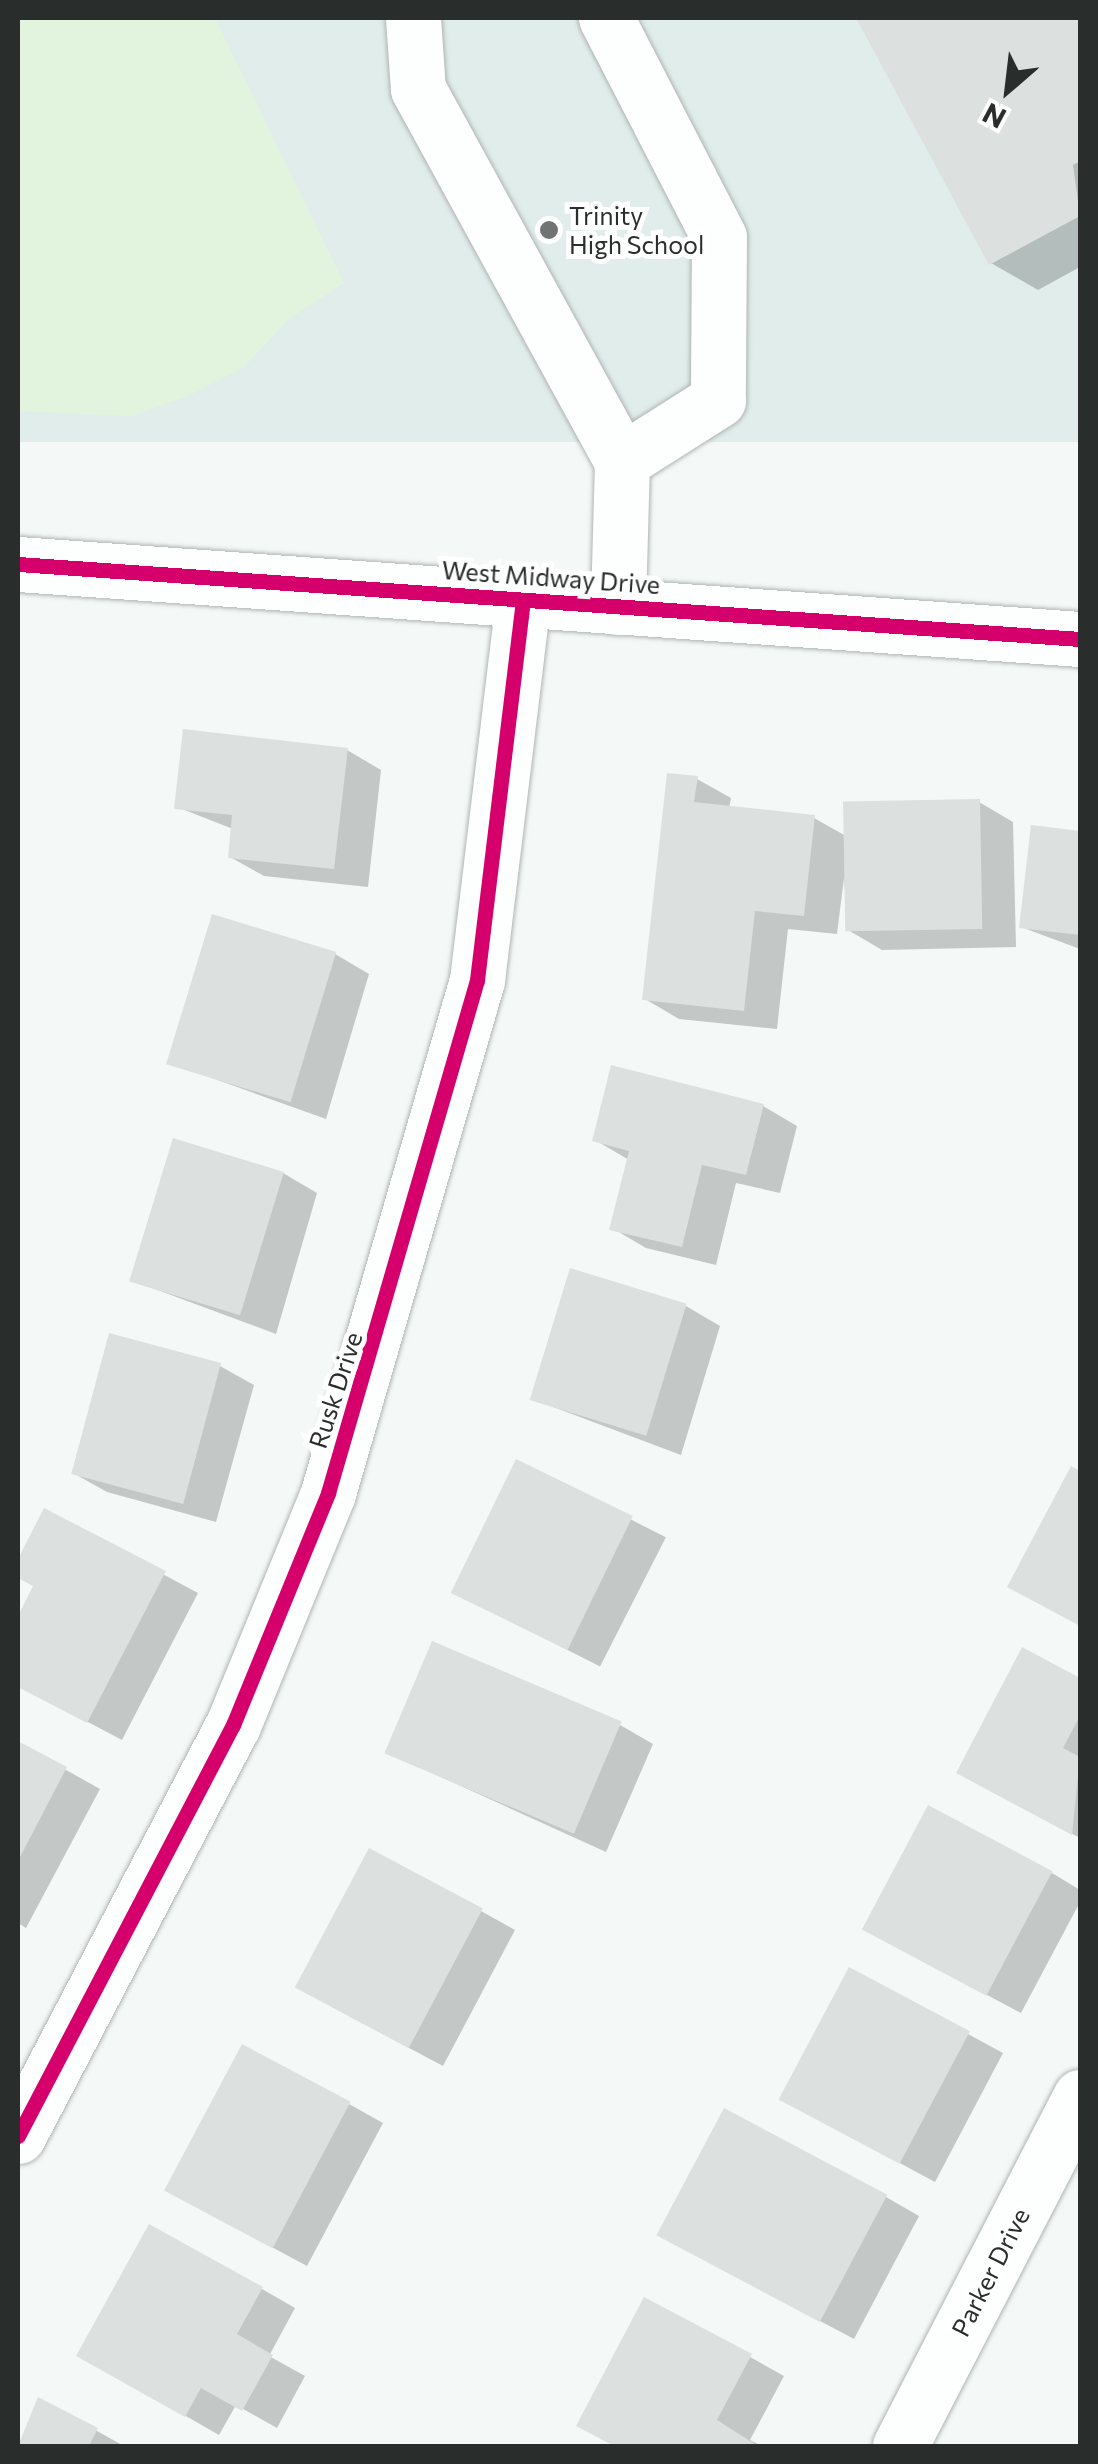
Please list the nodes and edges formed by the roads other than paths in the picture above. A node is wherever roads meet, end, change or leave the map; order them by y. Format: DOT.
graph roads {
  1 [pos="413,18"];
  2 [pos="606,18"];
  3 [pos="622,461"];
  4 [pos="18,564"];
  5 [pos="524,601"];
  6 [pos="618,607"];
  7 [pos="1080,640"];
  8 [pos="1080,2097"];
  9 [pos="18,2136"];
  10 [pos="900,2446"];
  1 -- 3 [label="street"];
  2 -- 3 [label="street"];
  3 -- 6 [label="street"];
  4 -- 5 [label="street, West Midway Drive"];
  5 -- 6 [label="street, West Midway Drive"];
  5 -- 9 [label="street, Rusk Drive"];
  6 -- 7 [label="street, West Midway Drive"];
  8 -- 10 [label="street, Parker Drive"];
}
